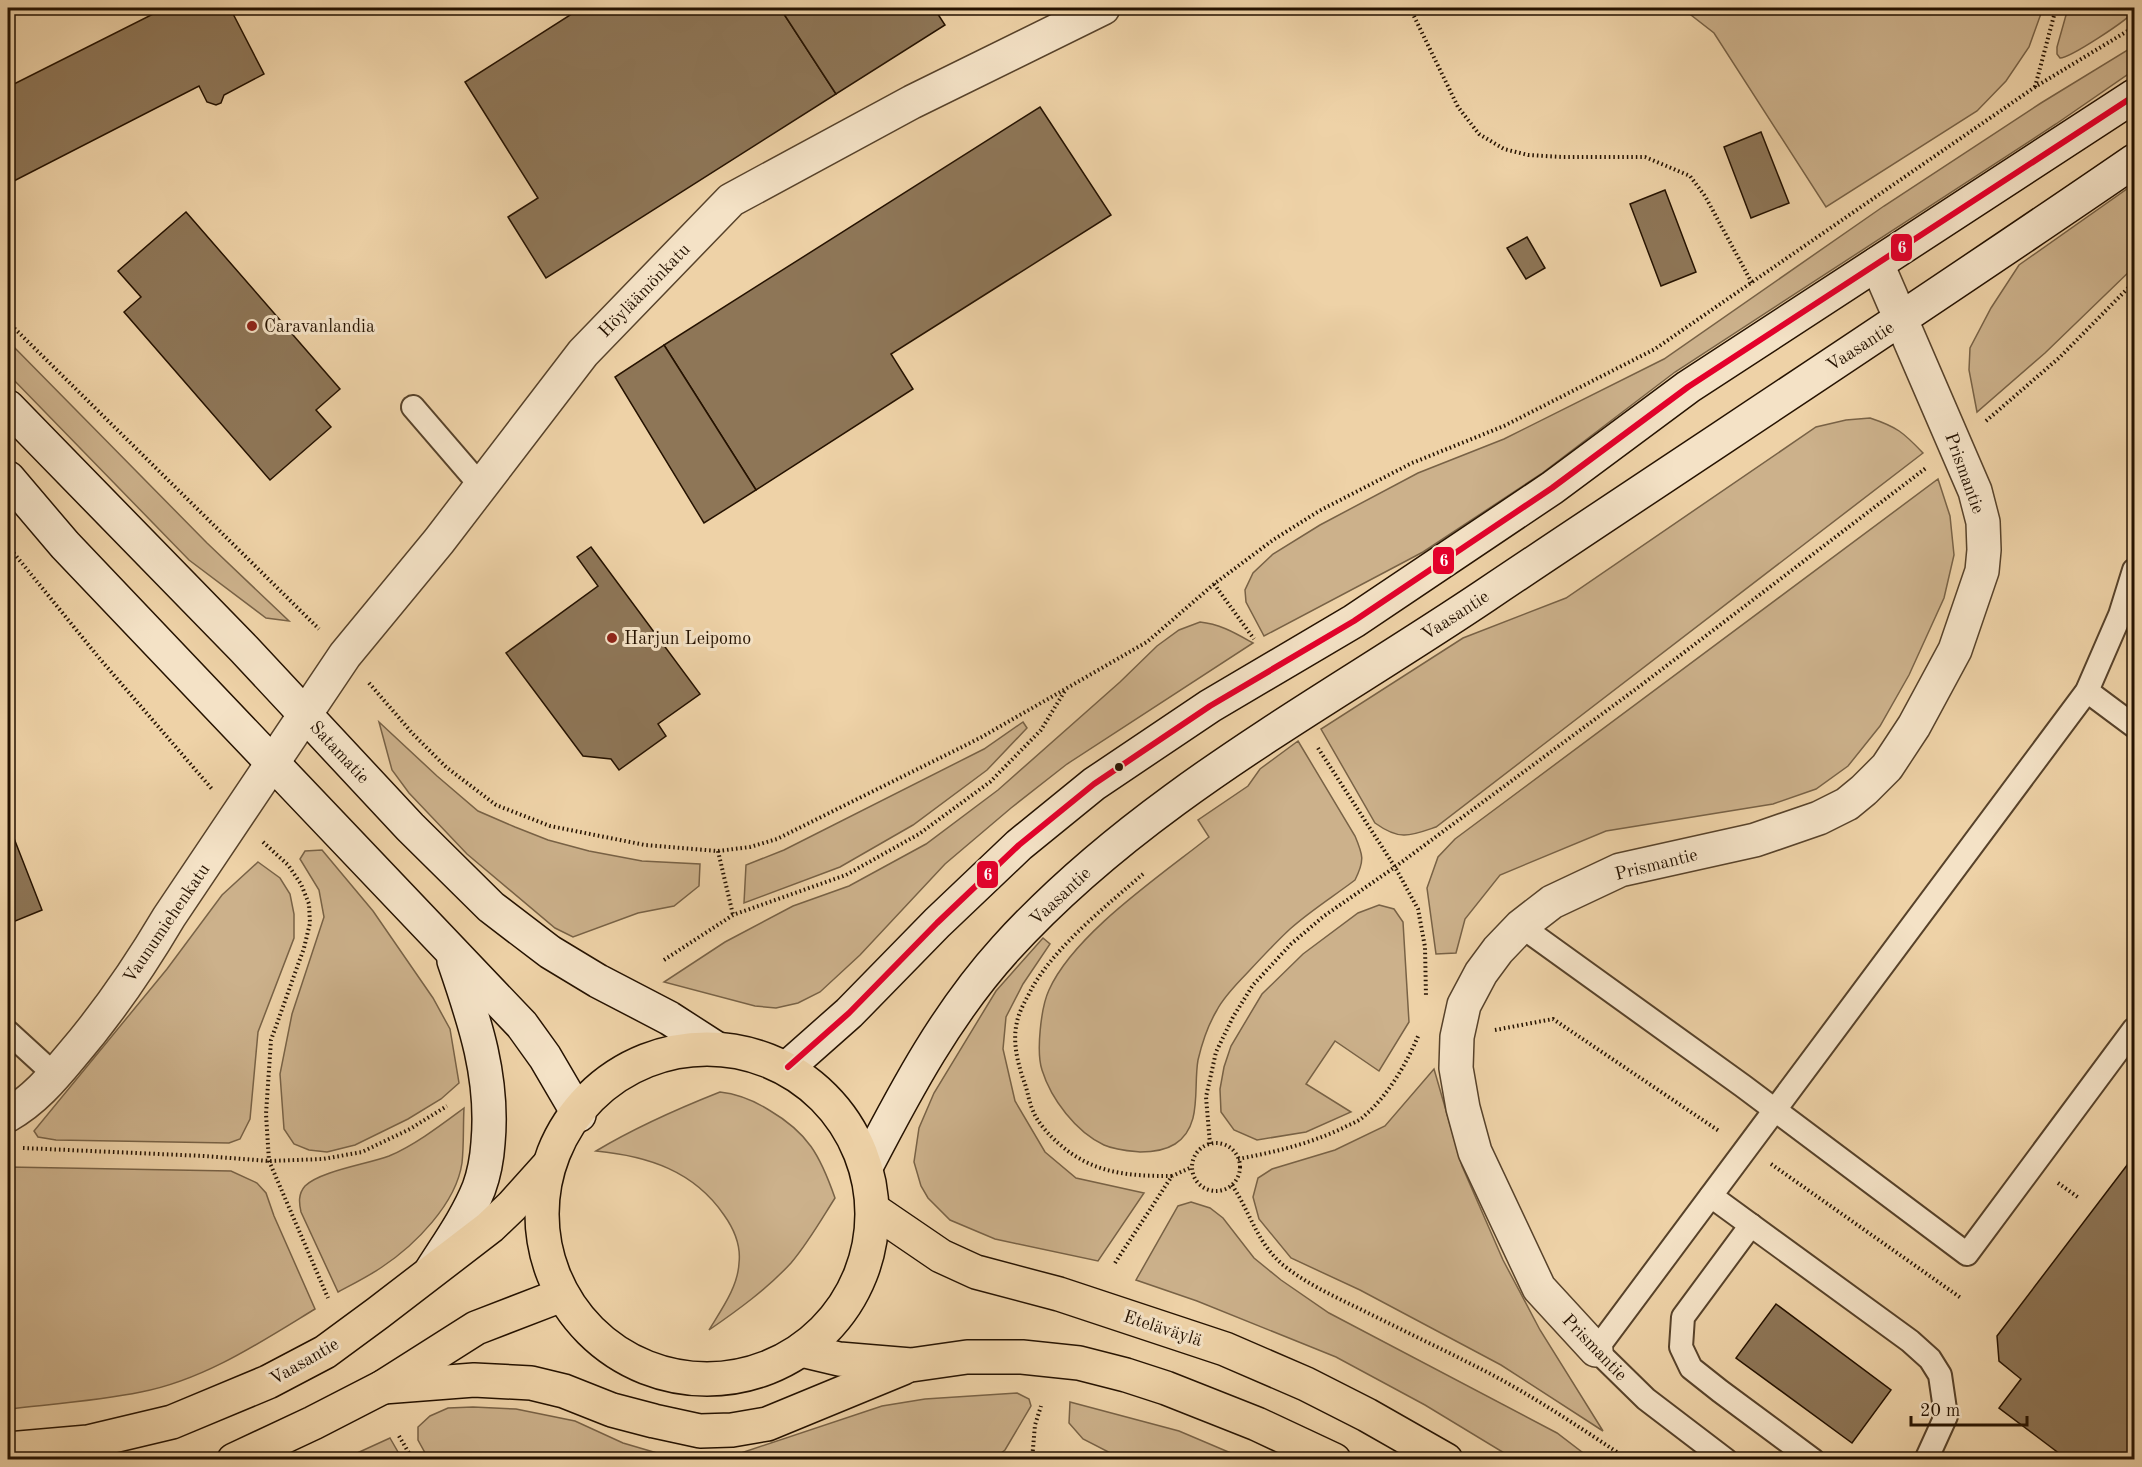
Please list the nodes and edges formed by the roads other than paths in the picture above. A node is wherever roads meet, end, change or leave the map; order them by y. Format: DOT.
graph roads {
  1 [pos="1103,8"];
  2 [pos="2134,96"];
  3 [pos="2134,160"];
  4 [pos="1877,264"];
  5 [pos="1901,319"];
  6 [pos="8,407"];
  7 [pos="413,407"];
  8 [pos="8,478"];
  9 [pos="481,486"];
  10 [pos="2134,570"];
  11 [pos="2134,596"];
  12 [pos="2120,615"];
  13 [pos="2087,691"];
  14 [pos="306,715"];
  15 [pos="2134,726"];
  16 [pos="273,765"];
  17 [pos="1521,926"];
  18 [pos="451,951"];
  19 [pos="2134,1029"];
  20 [pos="8,1032"];
  21 [pos="714,1047"];
  22 [pos="788,1067"];
  23 [pos="55,1075"];
  24 [pos="1775,1110"];
  25 [pos="8,1115"];
  26 [pos="579,1115"];
  27 [pos="868,1163"];
  28 [pos="547,1167"];
  29 [pos="1711,1196"];
  30 [pos="874,1211"];
  31 [pos="1751,1225"];
  32 [pos="430,1273"];
  33 [pos="559,1296"];
  34 [pos="801,1350"];
  35 [pos="1596,1350"];
  36 [pos="911,1365"];
  37 [pos="383,1387"];
  38 [pos="8,1449"];
  39 [pos="234,1460"];
  40 [pos="1334,1460"];
  41 [pos="1446,1460"];
  42 [pos="1726,1460"];
  43 [pos="1813,1460"];
  44 [pos="1926,1460"];
  1 -- 9 [label="main road, Höyläämönkatu"];
  2 -- 4 [label="main road"];
  3 -- 5 [label="main road, Vaasantie"];
  4 -- 5 [label="main road, Prismantie"];
  4 -- 22 [label="main road"];
  5 -- 17 [label="main road, Prismantie"];
  5 -- 27 [label="main road, Vaasantie"];
  6 -- 14 [label="main road, Satamatie"];
  7 -- 9 [label="lane"];
  8 -- 16 [label="main road"];
  9 -- 14 [label="main road, Höyläämönkatu"];
  10 -- 12 [label="lane"];
  11 -- 12 [label="lane"];
  12 -- 13 [label="lane"];
  13 -- 15 [label="lane"];
  13 -- 24 [label="lane"];
  14 -- 16 [label="main road, Vaunumiehenkatu"];
  14 -- 21 [label="main road, Satamatie"];
  16 -- 18 [label="main road"];
  16 -- 23 [label="main road, Vaunumiehenkatu"];
  17 -- 24 [label="lane"];
  17 -- 35 [label="main road, Prismantie"];
  18 -- 26 [label="main road"];
  18 -- 32 [label="main road"];
  19 -- 24 [label="lane"];
  20 -- 23 [label="lane"];
  21 -- 22 [label="highway"];
  21 -- 26 [label="highway"];
  22 -- 27 [label="highway"];
  23 -- 25 [label="main road, Vaunumiehenkatu"];
  24 -- 29 [label="lane"];
  26 -- 28 [label="highway"];
  27 -- 30 [label="highway"];
  28 -- 32 [label="highway, Vaasantie"];
  28 -- 33 [label="highway"];
  29 -- 31 [label="lane"];
  29 -- 35 [label="lane"];
  30 -- 34 [label="highway"];
  30 -- 41 [label="highway, Eteläväylä"];
  31 -- 43 [label="lane"];
  31 -- 44 [label="lane"];
  32 -- 38 [label="highway, Vaasantie"];
  33 -- 34 [label="highway"];
  33 -- 37 [label="highway"];
  34 -- 36 [label="highway"];
  35 -- 42 [label="lane, Prismantie"];
  36 -- 37 [label="highway"];
  36 -- 40 [label="highway"];
  37 -- 39 [label="highway"];
}
